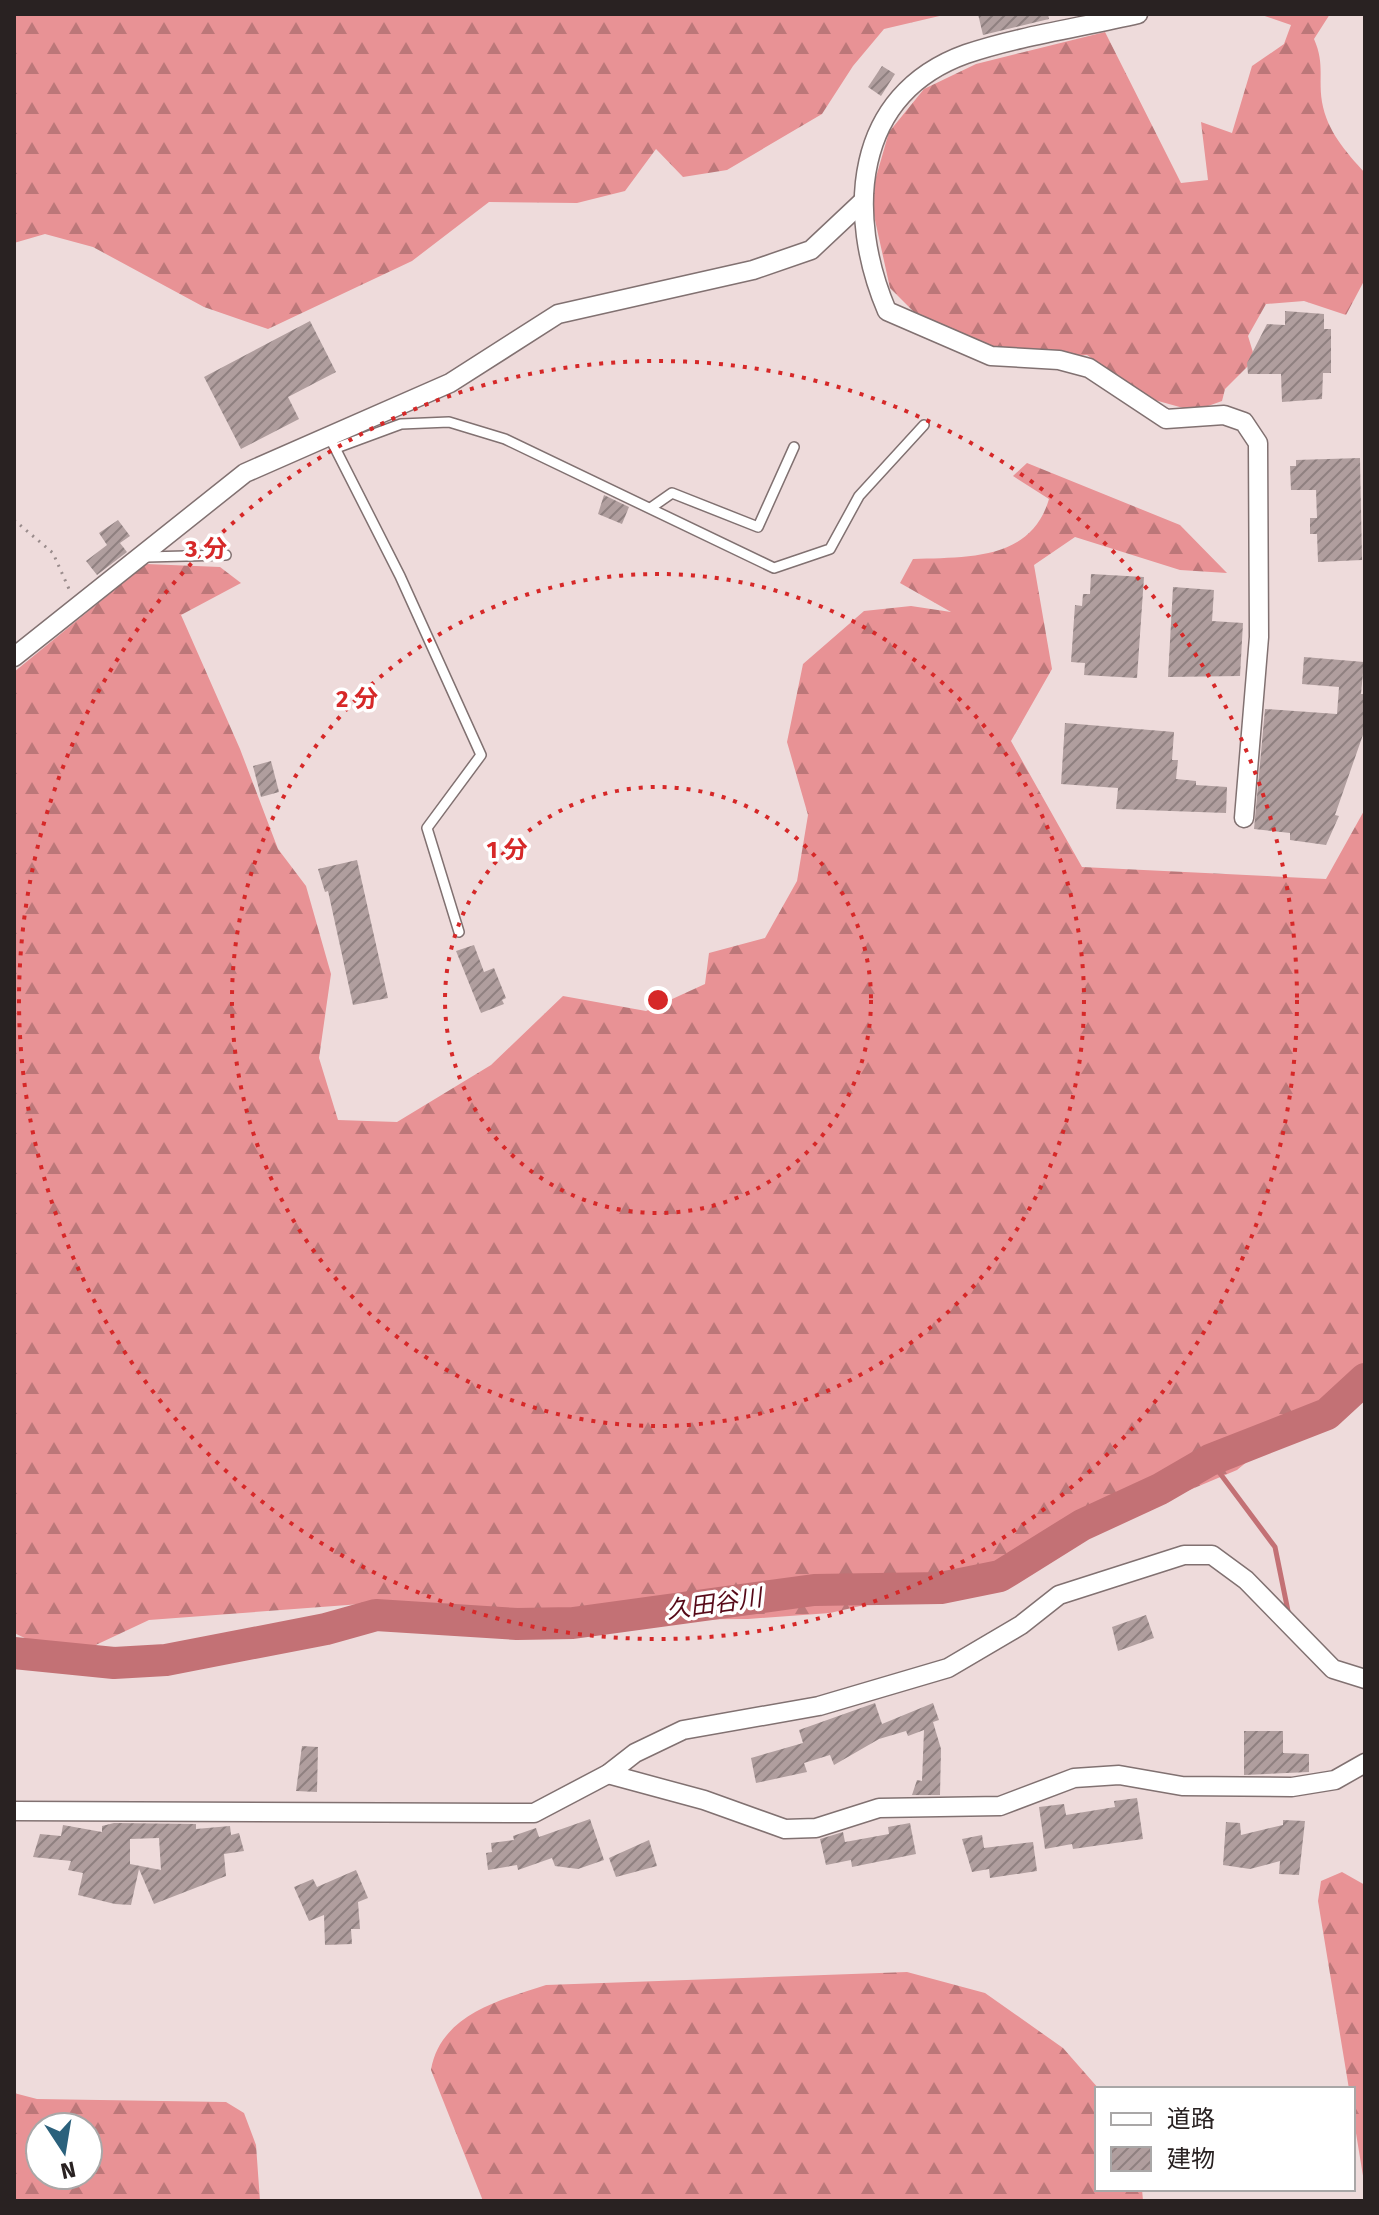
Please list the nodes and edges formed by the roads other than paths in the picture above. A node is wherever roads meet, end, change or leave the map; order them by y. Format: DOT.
graph roads {
  1 [pos="1138,14"];
  2 [pos="861,203"];
  3 [pos="924,425"];
  4 [pos="333,443"];
  5 [pos="794,447"];
  6 [pos="652,507"];
  7 [pos="226,555"];
  8 [pos="140,557"];
  9 [pos="14,657"];
  10 [pos="1244,818"];
  11 [pos="459,932"];
  12 [pos="1365,1679"];
  13 [pos="1365,1763"];
  14 [pos="608,1774"];
  15 [pos="14,1811"];
  1 -- 2 [label="street"];
  2 -- 4 [label="street"];
  2 -- 10 [label="street"];
  3 -- 6 [label="lane"];
  4 -- 6 [label="lane"];
  4 -- 8 [label="street"];
  4 -- 11 [label="lane"];
  5 -- 6 [label="lane"];
  7 -- 8 [label="lane"];
  8 -- 9 [label="street"];
  12 -- 14 [label="street"];
  13 -- 14 [label="street"];
  14 -- 15 [label="street"];
}
